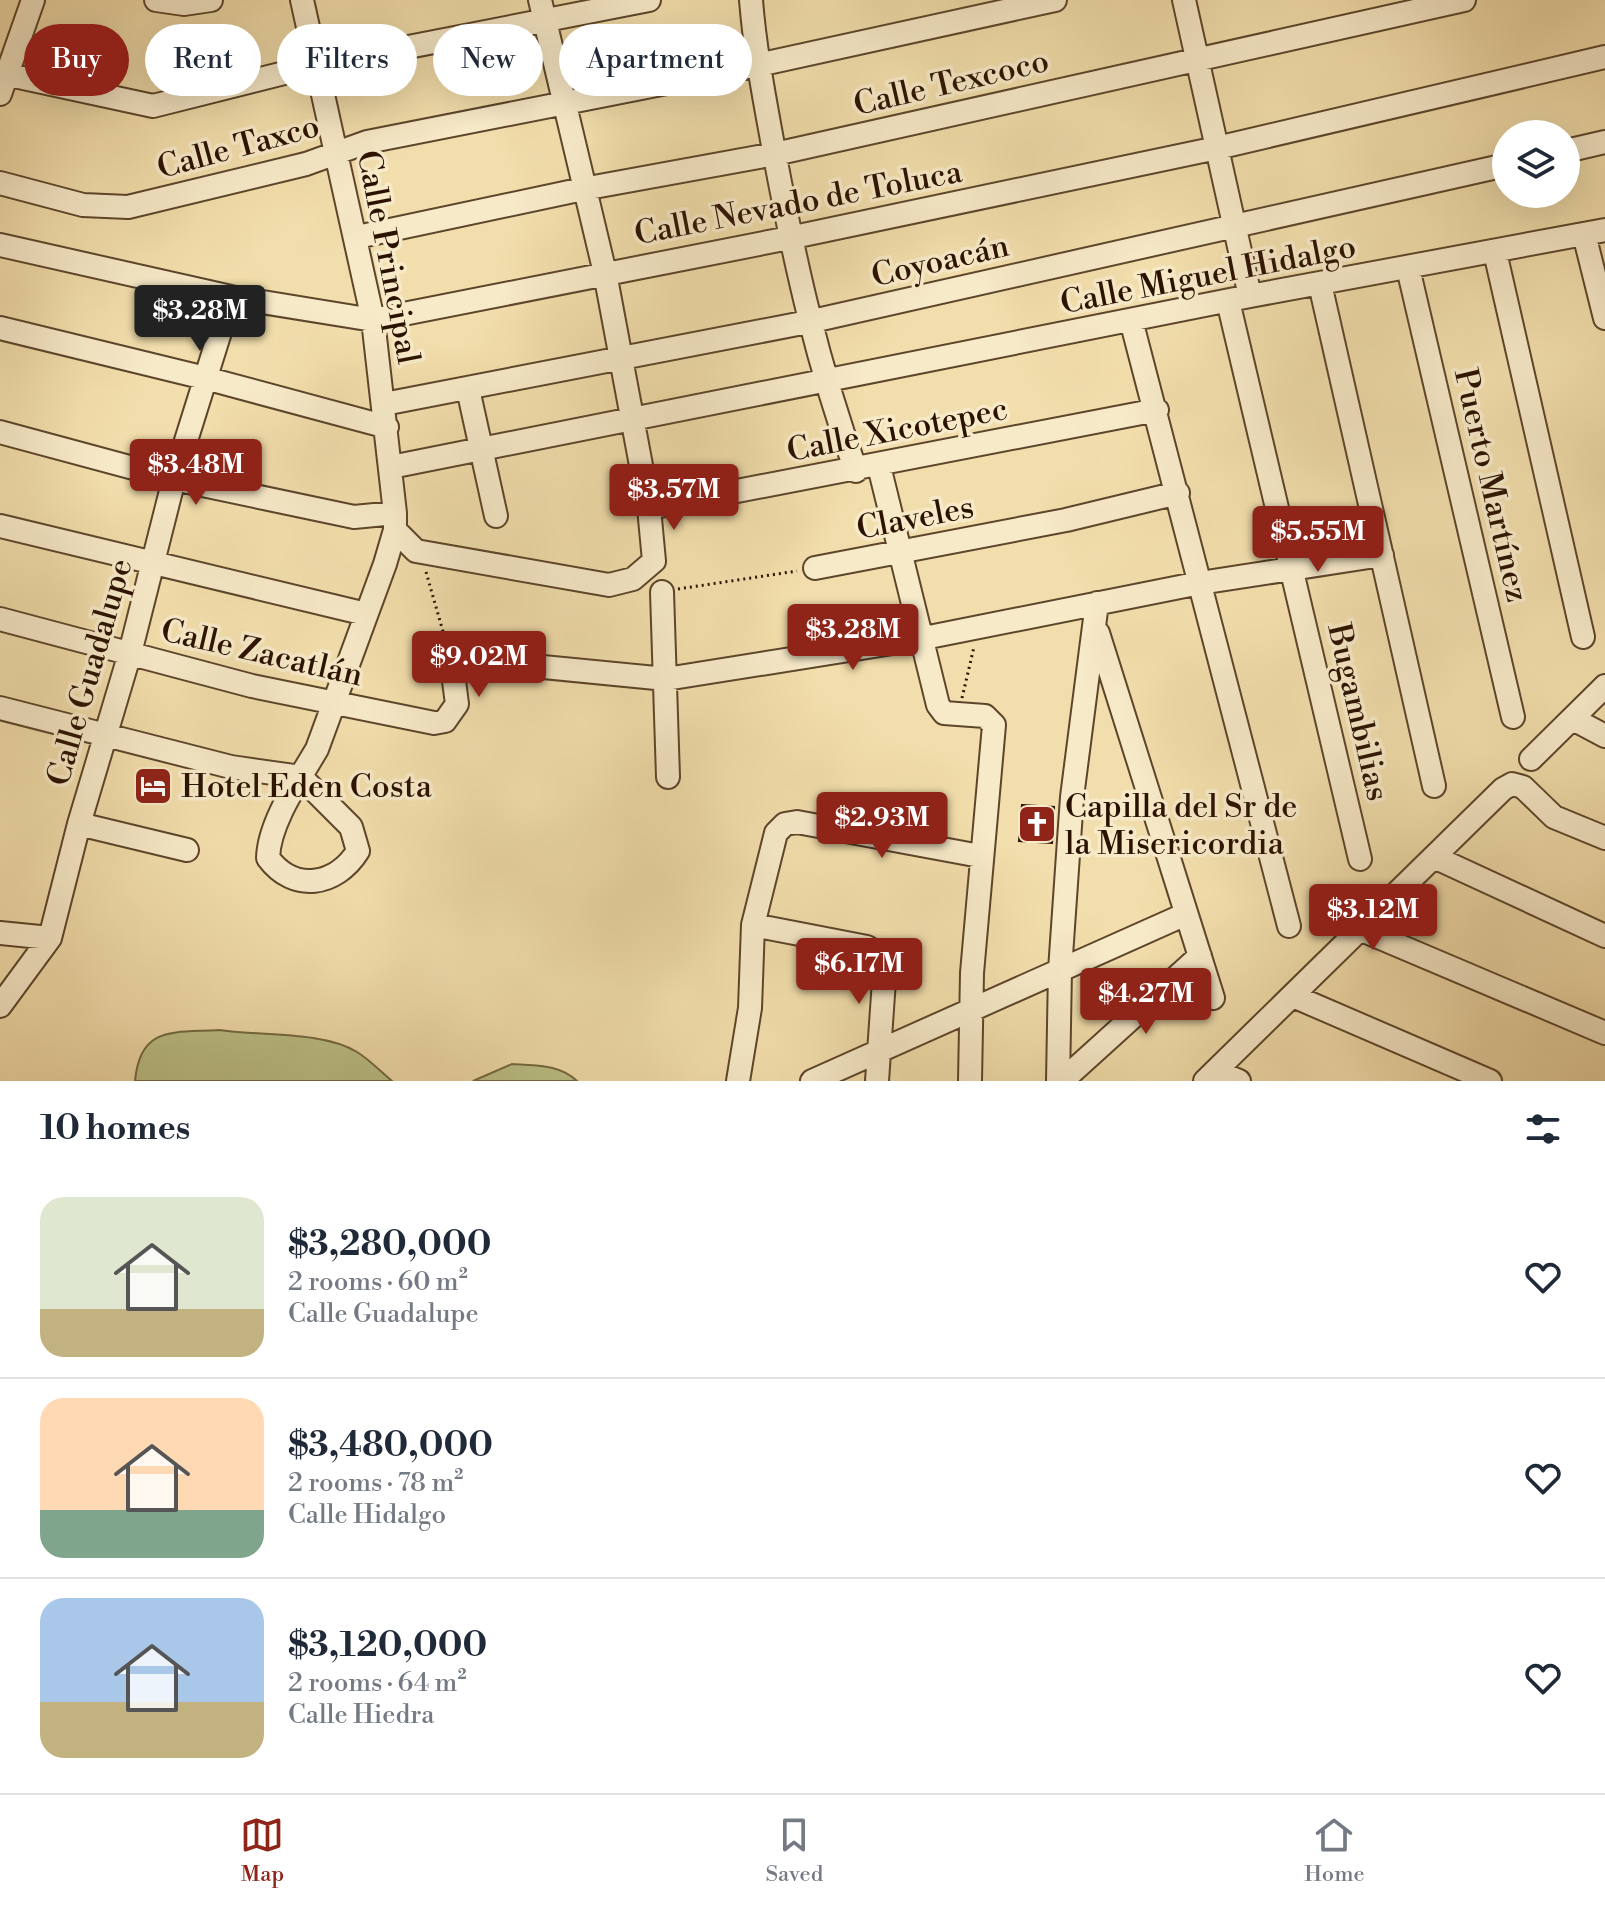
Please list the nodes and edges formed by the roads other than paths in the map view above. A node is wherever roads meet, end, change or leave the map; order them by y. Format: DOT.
graph roads {
  1 [pos="33,0"];
  2 [pos="159,0"];
  3 [pos="211,0"];
  4 [pos="302,0"];
  5 [pos="649,0"];
  6 [pos="751,0"];
  7 [pos="1055,0"];
  8 [pos="1184,0"];
  9 [pos="1464,0"];
  10 [pos="542,9"];
  11 [pos="307,24"];
  12 [pos="417,40"];
  13 [pos="1605,57"];
  14 [pos="1197,59"];
  15 [pos="758,65"];
  16 [pos="277,75"];
  17 [pos="2,81"];
  18 [pos="323,96"];
  19 [pos="562,102"];
  20 [pos="1605,142"];
  21 [pos="1217,148"];
  22 [pos="1580,148"];
  23 [pos="336,153"];
  24 [pos="775,154"];
  25 [pos="1492,168"];
  26 [pos="0,183"];
  27 [pos="583,189"];
  28 [pos="1234,227"];
  29 [pos="1594,232"];
  30 [pos="357,237"];
  31 [pos="789,238"];
  32 [pos="0,245"];
  33 [pos="1495,252"];
  34 [pos="1408,268"];
  35 [pos="605,273"];
  36 [pos="1320,284"];
  37 [pos="231,297"];
  38 [pos="1239,299"];
  39 [pos="1605,318"];
  40 [pos="373,320"];
  41 [pos="1131,320"];
  42 [pos="808,322"];
  43 [pos="0,328"];
  44 [pos="622,360"];
  45 [pos="205,378"];
  46 [pos="824,383"];
  47 [pos="468,389"];
  48 [pos="384,404"];
  49 [pos="1157,410"];
  50 [pos="632,421"];
  51 [pos="387,427"];
  52 [pos="0,432"];
  53 [pos="482,450"];
  54 [pos="879,466"];
  55 [pos="391,467"];
  56 [pos="856,471"];
  57 [pos="174,479"];
  58 [pos="1178,493"];
  59 [pos="649,508"];
  60 [pos="496,516"];
  61 [pos="395,522"];
  62 [pos="0,526"];
  63 [pos="902,553"];
  64 [pos="1382,555"];
  65 [pos="154,560"];
  66 [pos="815,568"];
  67 [pos="1293,568"];
  68 [pos="1200,583"];
  69 [pos="662,592"];
  70 [pos="366,614"];
  71 [pos="1096,614"];
  72 [pos="0,619"];
  73 [pos="1583,637"];
  74 [pos="924,638"];
  75 [pos="130,653"];
  76 [pos="666,679"];
  77 [pos="1605,686"];
  78 [pos="334,703"];
  79 [pos="0,708"];
  80 [pos="1513,717"];
  81 [pos="1573,719"];
  82 [pos="104,735"];
  83 [pos="1605,736"];
  84 [pos="1531,759"];
  85 [pos="301,777"];
  86 [pos="668,777"];
  87 [pos="1434,786"];
  88 [pos="79,824"];
  89 [pos="1605,838"];
  90 [pos="187,850"];
  91 [pos="980,856"];
  92 [pos="1434,857"];
  93 [pos="1360,859"];
  94 [pos="1186,914"];
  95 [pos="753,925"];
  96 [pos="1289,926"];
  97 [pos="1362,930"];
  98 [pos="0,933"];
  99 [pos="1605,936"];
  100 [pos="50,938"];
  101 [pos="1200,956"];
  102 [pos="1060,970"];
  103 [pos="1293,996"];
  104 [pos="1213,998"];
  105 [pos="0,1006"];
  106 [pos="971,1008"];
  107 [pos="1605,1033"];
  108 [pos="879,1050"];
  109 [pos="1211,1076"];
  110 [pos="738,1081"];
  111 [pos="812,1081"];
  112 [pos="877,1081"];
  113 [pos="970,1081"];
  114 [pos="1060,1081"];
  115 [pos="1239,1081"];
  116 [pos="1490,1081"];
  1 -- 17 [label="street"];
  2 -- 3 [label="street"];
  4 -- 11 [label="street, Calle Principal"];
  5 -- 10 [label="street"];
  6 -- 15 [label="street"];
  7 -- 15 [label="street, Calle Taxco"];
  8 -- 14 [label="street, Bugambilias"];
  9 -- 14 [label="street, Calle Texcoco"];
  10 -- 12 [label="street"];
  10 -- 19 [label="street"];
  13 -- 21 [label="street, Calle Nevado de Toluca"];
  14 -- 21 [label="street, Bugambilias"];
  14 -- 24 [label="street, Calle Texcoco"];
  15 -- 19 [label="street, Calle Taxco"];
  15 -- 24 [label="street"];
  16 -- 17 [label="street"];
  18 -- 23 [label="street, Calle Principal"];
  19 -- 23 [label="street, Calle Taxco"];
  19 -- 27 [label="street"];
  20 -- 22 [label="street"];
  21 -- 28 [label="street, Bugambilias"];
  21 -- 31 [label="street, Calle Nevado de Toluca"];
  23 -- 26 [label="street, Calle Taxco"];
  23 -- 30 [label="street, Calle Principal"];
  24 -- 27 [label="street, Calle Texcoco"];
  24 -- 31 [label="street"];
  25 -- 28 [label="street, Coyoacán"];
  27 -- 30 [label="street, Calle Texcoco"];
  27 -- 35 [label="street"];
  28 -- 38 [label="street, Bugambilias"];
  28 -- 42 [label="street, Coyoacán"];
  29 -- 33 [label="street, Calle Miguel Hidalgo"];
  29 -- 39 [label="street"];
  30 -- 40 [label="street, Calle Principal"];
  31 -- 35 [label="street, Calle Nevado de Toluca"];
  31 -- 42 [label="street"];
  32 -- 37 [label="street, Calle Nevado de Toluca"];
  33 -- 34 [label="street, Calle Miguel Hidalgo"];
  33 -- 73 [label="street"];
  34 -- 36 [label="street, Calle Miguel Hidalgo"];
  34 -- 80 [label="street, Puerto Martínez"];
  35 -- 40 [label="street, Calle Nevado de Toluca"];
  35 -- 44 [label="street"];
  36 -- 38 [label="street, Calle Miguel Hidalgo"];
  36 -- 64 [label="street"];
  37 -- 40 [label="street, Calle Nevado de Toluca"];
  37 -- 45 [label="street, Calle Guadalupe"];
  38 -- 41 [label="street, Calle Miguel Hidalgo"];
  38 -- 67 [label="street, Bugambilias"];
  40 -- 48 [label="street, Calle Principal"];
  41 -- 46 [label="street, Calle Miguel Hidalgo"];
  41 -- 49 [label="street"];
  42 -- 44 [label="street, Coyoacán"];
  42 -- 46 [label="street"];
  43 -- 45 [label="street"];
  44 -- 47 [label="street, Coyoacán"];
  44 -- 50 [label="street"];
  45 -- 51 [label="street"];
  45 -- 57 [label="street, Calle Guadalupe"];
  46 -- 50 [label="street, Calle Miguel Hidalgo"];
  46 -- 56 [label="street"];
  47 -- 48 [label="street, Coyoacán"];
  47 -- 53 [label="street"];
  48 -- 51 [label="street, Calle Principal"];
  49 -- 54 [label="street, Calle Xicotepec"];
  49 -- 58 [label="street"];
  50 -- 53 [label="street"];
  50 -- 59 [label="street"];
  51 -- 55 [label="street, Calle Principal"];
  52 -- 57 [label="street"];
  53 -- 55 [label="street"];
  53 -- 60 [label="street"];
  54 -- 56 [label="street, Calle Xicotepec"];
  54 -- 63 [label="street"];
  55 -- 61 [label="street, Calle Principal"];
  56 -- 59 [label="street, Calle Xicotepec"];
  57 -- 61 [label="street"];
  57 -- 65 [label="street, Calle Guadalupe"];
  58 -- 63 [label="street, Claveles"];
  58 -- 68 [label="street"];
  59 -- 61 [label="street"];
  61 -- 70 [label="street, Calle Principal"];
  62 -- 65 [label="street"];
  63 -- 66 [label="street, Claveles"];
  63 -- 74 [label="street"];
  64 -- 67 [label="street"];
  64 -- 87 [label="street"];
  65 -- 70 [label="street"];
  65 -- 75 [label="street, Calle Guadalupe"];
  67 -- 68 [label="street"];
  67 -- 93 [label="street, Bugambilias"];
  68 -- 71 [label="street"];
  68 -- 96 [label="street"];
  69 -- 76 [label="street"];
  70 -- 78 [label="street, Calle Principal"];
  71 -- 74 [label="street"];
  71 -- 94 [label="street"];
  71 -- 102 [label="street"];
  72 -- 75 [label="street, Calle Zacatlán"];
  74 -- 76 [label="street"];
  74 -- 91 [label="street"];
  75 -- 78 [label="street, Calle Zacatlán"];
  75 -- 82 [label="street, Calle Guadalupe"];
  76 -- 78 [label="street, Calle Zacatlán"];
  76 -- 86 [label="street"];
  77 -- 81 [label="street"];
  78 -- 85 [label="street, Calle Principal"];
  79 -- 82 [label="street"];
  81 -- 83 [label="street"];
  81 -- 84 [label="street"];
  82 -- 85 [label="street"];
  82 -- 88 [label="street, Calle Guadalupe"];
  85 -- 85 [label="street, Calle Principal"];
  88 -- 90 [label="street"];
  88 -- 100 [label="street, Calle Guadalupe"];
  89 -- 92 [label="street"];
  91 -- 95 [label="street"];
  91 -- 106 [label="street"];
  92 -- 97 [label="street"];
  92 -- 99 [label="street"];
  94 -- 101 [label="street"];
  94 -- 102 [label="street"];
  95 -- 108 [label="street"];
  95 -- 110 [label="street"];
  97 -- 103 [label="street"];
  97 -- 107 [label="street"];
  98 -- 100 [label="street"];
  100 -- 105 [label="street, Calle Guadalupe"];
  101 -- 104 [label="street"];
  101 -- 114 [label="street"];
  102 -- 106 [label="street"];
  102 -- 114 [label="street"];
  103 -- 109 [label="street"];
  103 -- 116 [label="street"];
  106 -- 108 [label="street"];
  106 -- 113 [label="street"];
  108 -- 111 [label="street"];
  108 -- 112 [label="street"];
  109 -- 115 [label="street"];
}
